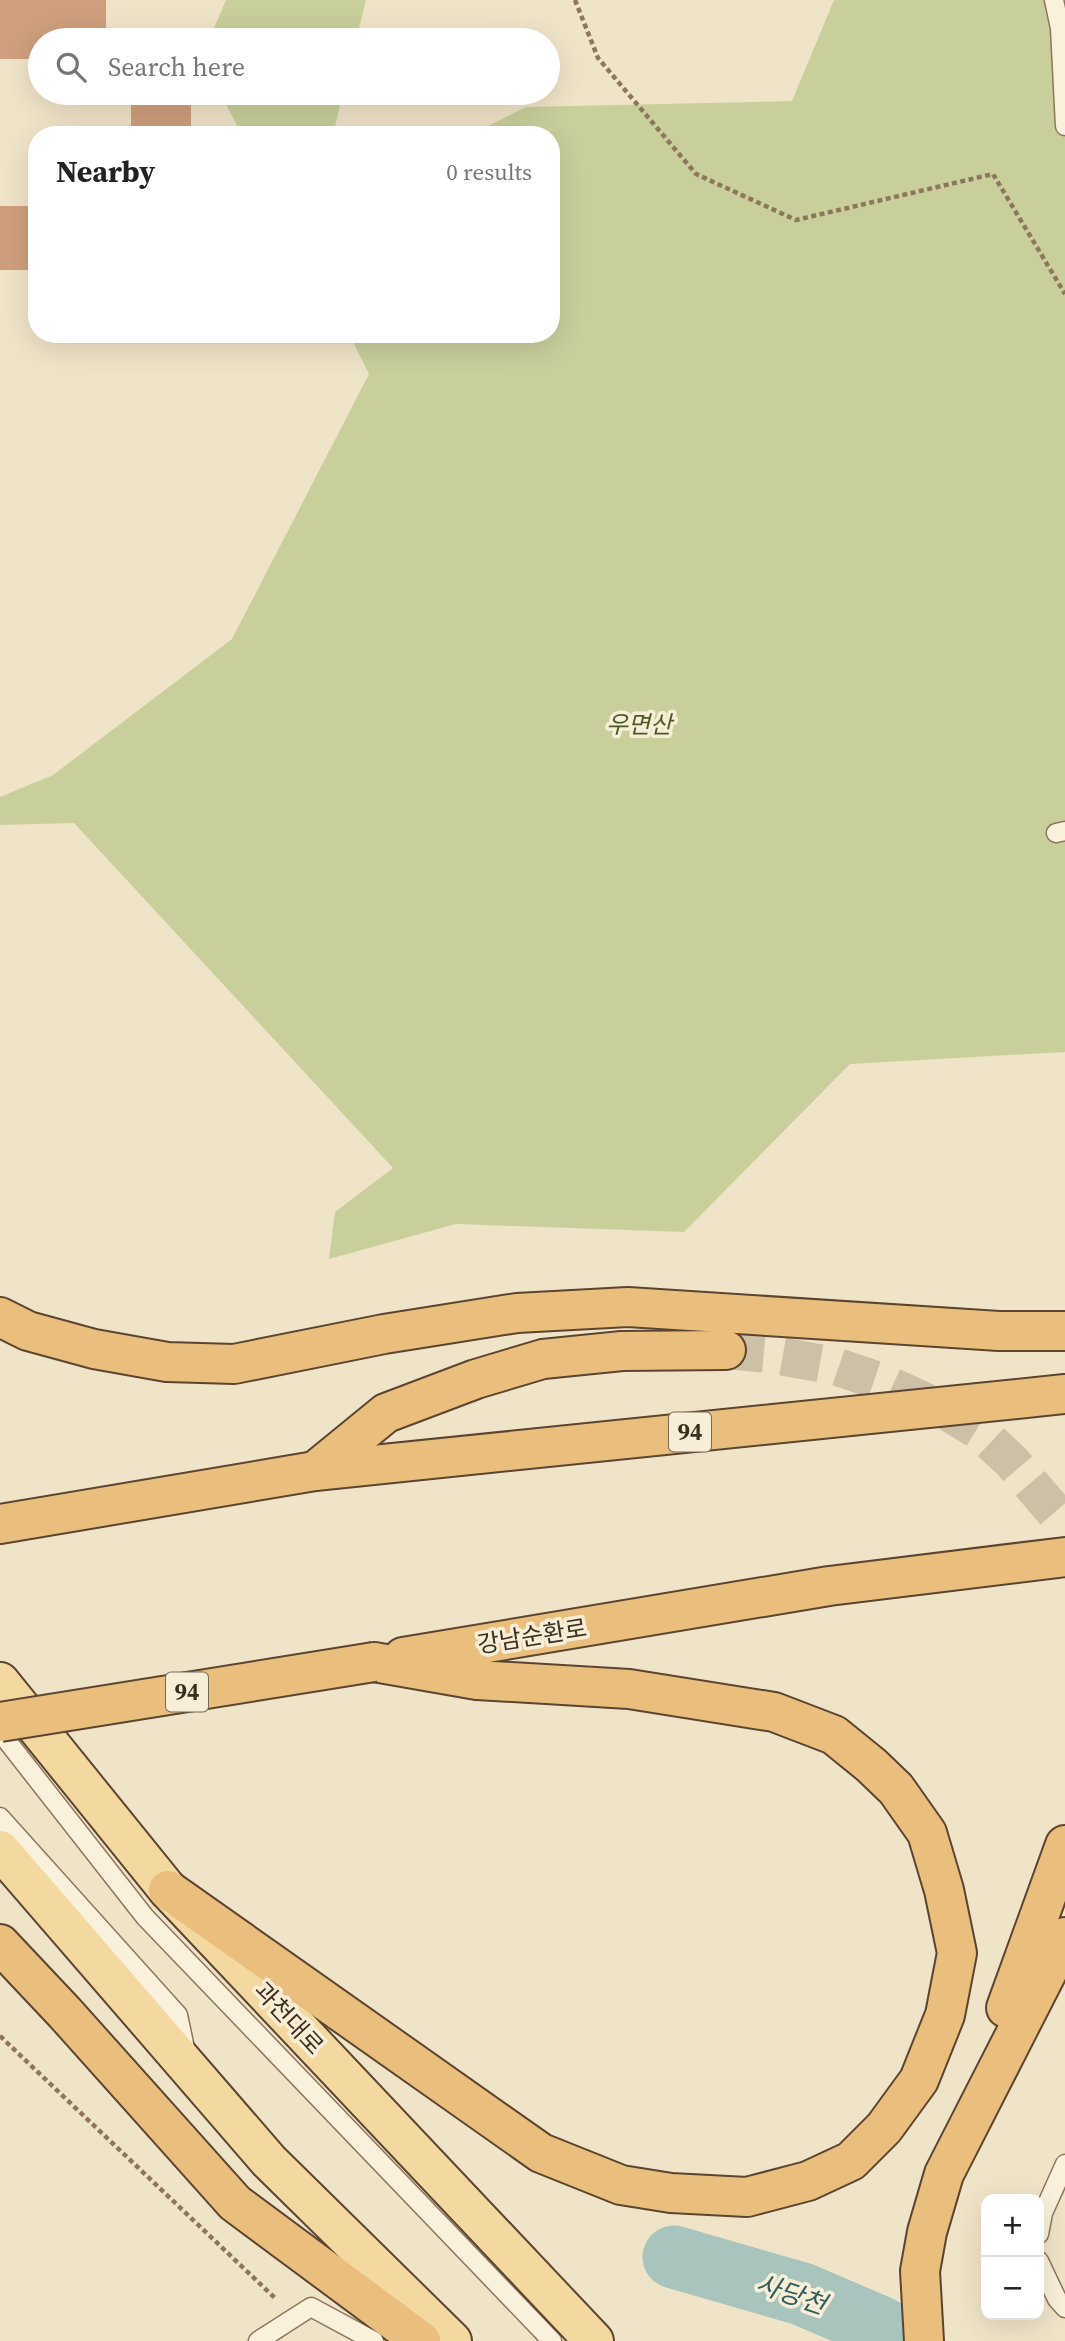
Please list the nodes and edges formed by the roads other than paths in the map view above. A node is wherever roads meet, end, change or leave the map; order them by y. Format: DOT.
graph roads {
  1 [pos="1054,0"];
  2 [pos="1065,126"];
  3 [pos="0,1317"];
  4 [pos="1065,1331"];
  5 [pos="726,1350"];
  6 [pos="1065,1394"];
  7 [pos="315,1471"];
  8 [pos="0,1524"];
  9 [pos="1065,1557"];
  10 [pos="374,1662"];
  11 [pos="0,1682"];
  12 [pos="0,1722"];
  13 [pos="0,1732"];
  14 [pos="0,1817"];
  15 [pos="1065,1845"];
  16 [pos="0,1850"];
  17 [pos="168,1890"];
  18 [pos="1065,1937"];
  19 [pos="0,1944"];
  20 [pos="189,2069"];
  21 [pos="1065,2164"];
  22 [pos="944,2174"];
  23 [pos="1044,2211"];
  24 [pos="1044,2272"];
  25 [pos="1065,2308"];
  26 [pos="258,2341"];
  27 [pos="374,2341"];
  28 [pos="421,2341"];
  29 [pos="452,2341"];
  30 [pos="552,2341"];
  31 [pos="594,2341"];
  32 [pos="924,2341"];
  1 -- 2 [label="lane"];
  3 -- 4 [label="highway"];
  5 -- 7 [label="highway"];
  6 -- 7 [label="highway, 94"];
  7 -- 8 [label="highway, 94"];
  9 -- 10 [label="highway, 강남순환로 / 94"];
  10 -- 12 [label="highway, 강남순환로 / 94, bridge"];
  10 -- 17 [label="highway"];
  11 -- 17 [label="main road, 과천대로"];
  13 -- 30 [label="lane"];
  14 -- 20 [label="lane"];
  15 -- 22 [label="highway"];
  16 -- 20 [label="main road"];
  17 -- 31 [label="main road, 과천대로"];
  18 -- 22 [label="highway"];
  19 -- 28 [label="highway"];
  20 -- 29 [label="main road"];
  21 -- 23 [label="lane"];
  22 -- 32 [label="highway"];
  24 -- 25 [label="lane"];
  26 -- 27 [label="lane"];
}
